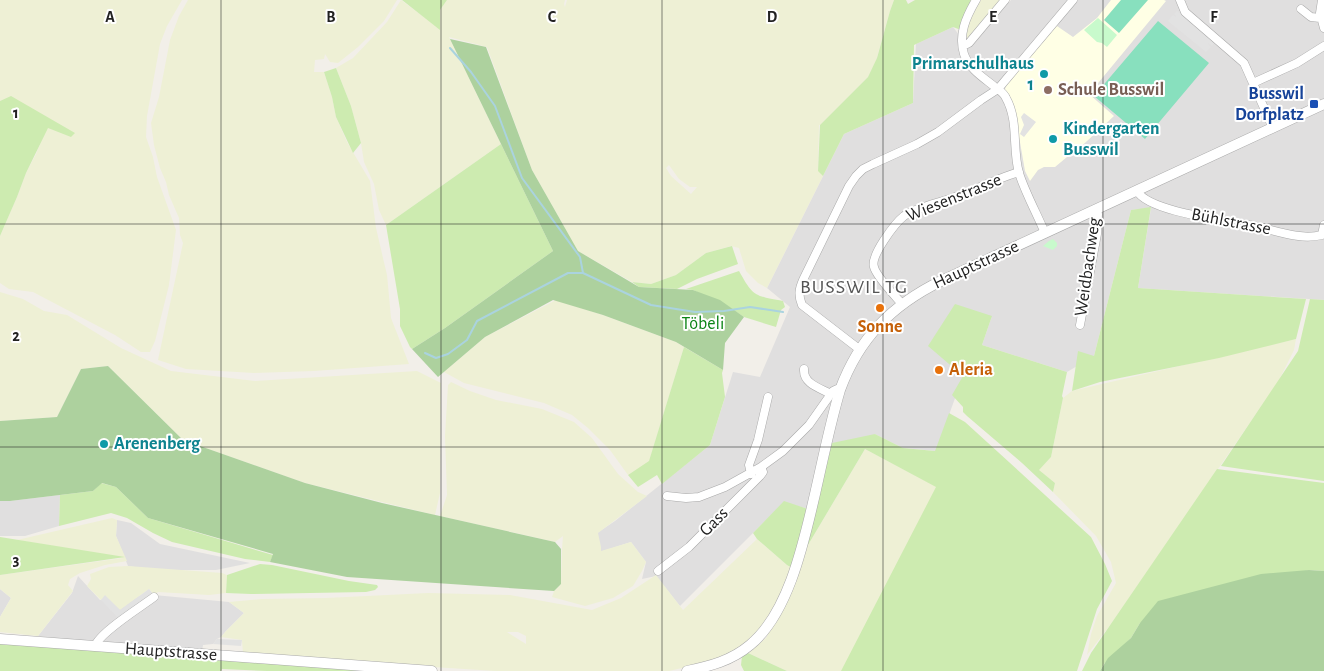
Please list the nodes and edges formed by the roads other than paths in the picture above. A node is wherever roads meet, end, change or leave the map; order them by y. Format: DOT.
graph roads {
  1 [pos="976,0"];
  2 [pos="1005,0"];
  3 [pos="1073,0"];
  4 [pos="1180,0"];
  5 [pos="1322,0"];
  6 [pos="1301,10"];
  7 [pos="1320,18"];
  8 [pos="1324,28"];
  9 [pos="963,46"];
  10 [pos="1324,46"];
  11 [pos="1254,83"];
  12 [pos="998,89"];
  13 [pos="1324,104"];
  14 [pos="1273,128"];
  15 [pos="1019,172"];
  16 [pos="1137,191"];
  17 [pos="1096,209"];
  18 [pos="1324,225"];
  19 [pos="1045,233"];
  20 [pos="1323,236"];
  21 [pos="902,304"];
  22 [pos="1080,325"];
  23 [pos="859,349"];
  24 [pos="804,369"];
  25 [pos="835,392"];
  26 [pos="768,397"];
  27 [pos="761,468"];
  28 [pos="751,474"];
  29 [pos="667,496"];
  30 [pos="658,571"];
  31 [pos="154,597"];
  32 [pos="0,639"];
  33 [pos="96,646"];
  34 [pos="432,671"];
  35 [pos="687,671"];
  1 -- 9 [label="street"];
  2 -- 9 [label="street"];
  3 -- 12 [label="street"];
  4 -- 11 [label="street"];
  5 -- 7 [label="street"];
  6 -- 7 [label="street"];
  7 -- 8 [label="street"];
  9 -- 12 [label="street"];
  10 -- 11 [label="street"];
  11 -- 14 [label="street"];
  12 -- 15 [label="street"];
  12 -- 23 [label="street"];
  13 -- 14 [label="street, Hauptstrasse"];
  14 -- 16 [label="street, Hauptstrasse"];
  15 -- 19 [label="street"];
  15 -- 21 [label="street, Wiesenstrasse"];
  16 -- 17 [label="street, Hauptstrasse"];
  16 -- 20 [label="street, Bühlstrasse"];
  17 -- 19 [label="street, Hauptstrasse"];
  17 -- 22 [label="street, Weidbachweg"];
  18 -- 20 [label="street, Bühlstrasse"];
  19 -- 21 [label="street, Hauptstrasse"];
  21 -- 23 [label="street, Hauptstrasse"];
  23 -- 25 [label="street, Hauptstrasse"];
  24 -- 25 [label="street"];
  25 -- 27 [label="street"];
  25 -- 35 [label="street, Hauptstrasse"];
  26 -- 28 [label="street"];
  27 -- 28 [label="street"];
  27 -- 30 [label="street, Gass"];
  28 -- 29 [label="street"];
  31 -- 33 [label="street"];
  32 -- 33 [label="street, Hauptstrasse"];
  33 -- 34 [label="street, Hauptstrasse"];
}
